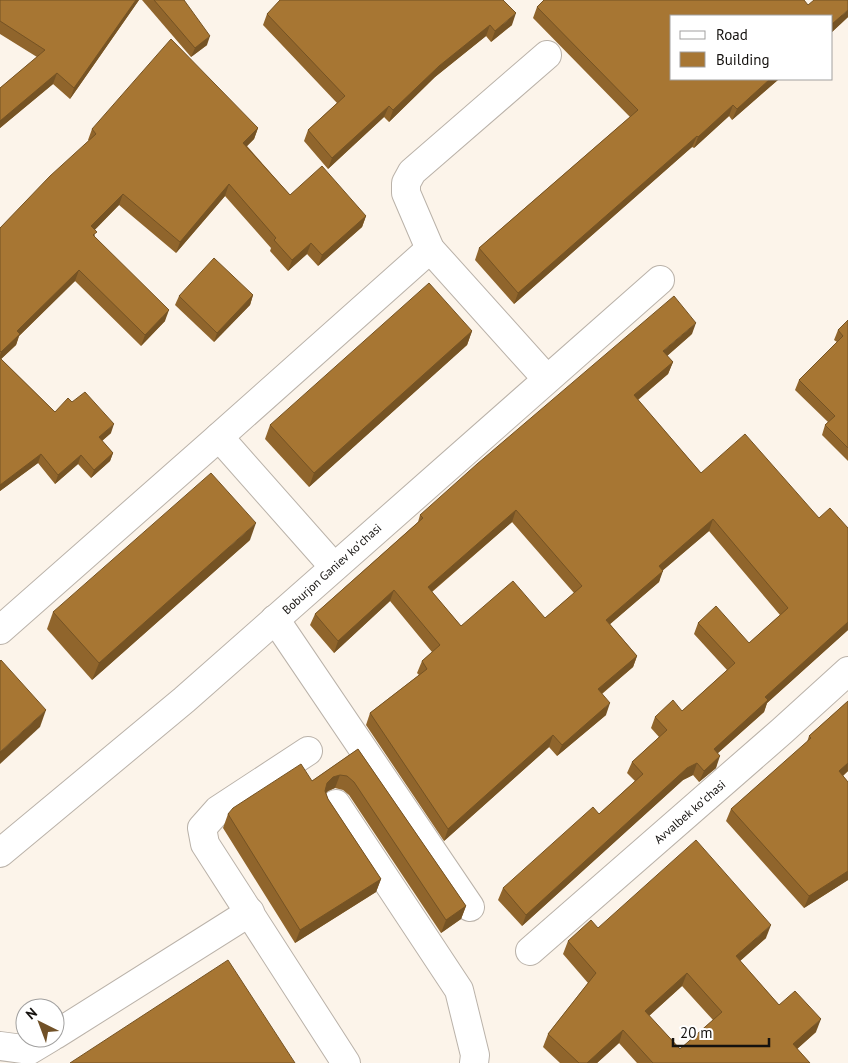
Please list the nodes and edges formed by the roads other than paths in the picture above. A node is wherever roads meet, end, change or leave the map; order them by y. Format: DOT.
graph roads {
  1 [pos="547,55"];
  2 [pos="430,249"];
  3 [pos="660,280"];
  4 [pos="546,378"];
  5 [pos="218,437"];
  6 [pos="334,567"];
  7 [pos="275,619"];
  8 [pos="0,630"];
  9 [pos="848,670"];
  10 [pos="308,751"];
  11 [pos="336,804"];
  12 [pos="0,853"];
  13 [pos="470,908"];
  14 [pos="250,912"];
  15 [pos="530,951"];
  16 [pos="65,1029"];
  17 [pos="0,1046"];
  18 [pos="15,1048"];
  19 [pos="15,1048"];
  20 [pos="33,1048"];
  21 [pos="346,1063"];
  22 [pos="474,1063"];
  1 -- 2 [label="street"];
  2 -- 4 [label="street"];
  2 -- 5 [label="street"];
  3 -- 4 [label="street, Boburjon Ganiev koʻchasi"];
  4 -- 6 [label="street, Boburjon Ganiev koʻchasi"];
  5 -- 6 [label="street"];
  5 -- 8 [label="street"];
  6 -- 7 [label="street, Boburjon Ganiev koʻchasi"];
  7 -- 12 [label="street, Boburjon Ganiev koʻchasi"];
  7 -- 13 [label="street"];
  9 -- 15 [label="street, Avvalbek koʻchasi"];
  10 -- 14 [label="street"];
  11 -- 22 [label="street"];
  14 -- 16 [label="street"];
  14 -- 21 [label="street"];
  17 -- 19 [label="street"];
  18 -- 20 [label="street"];
}
